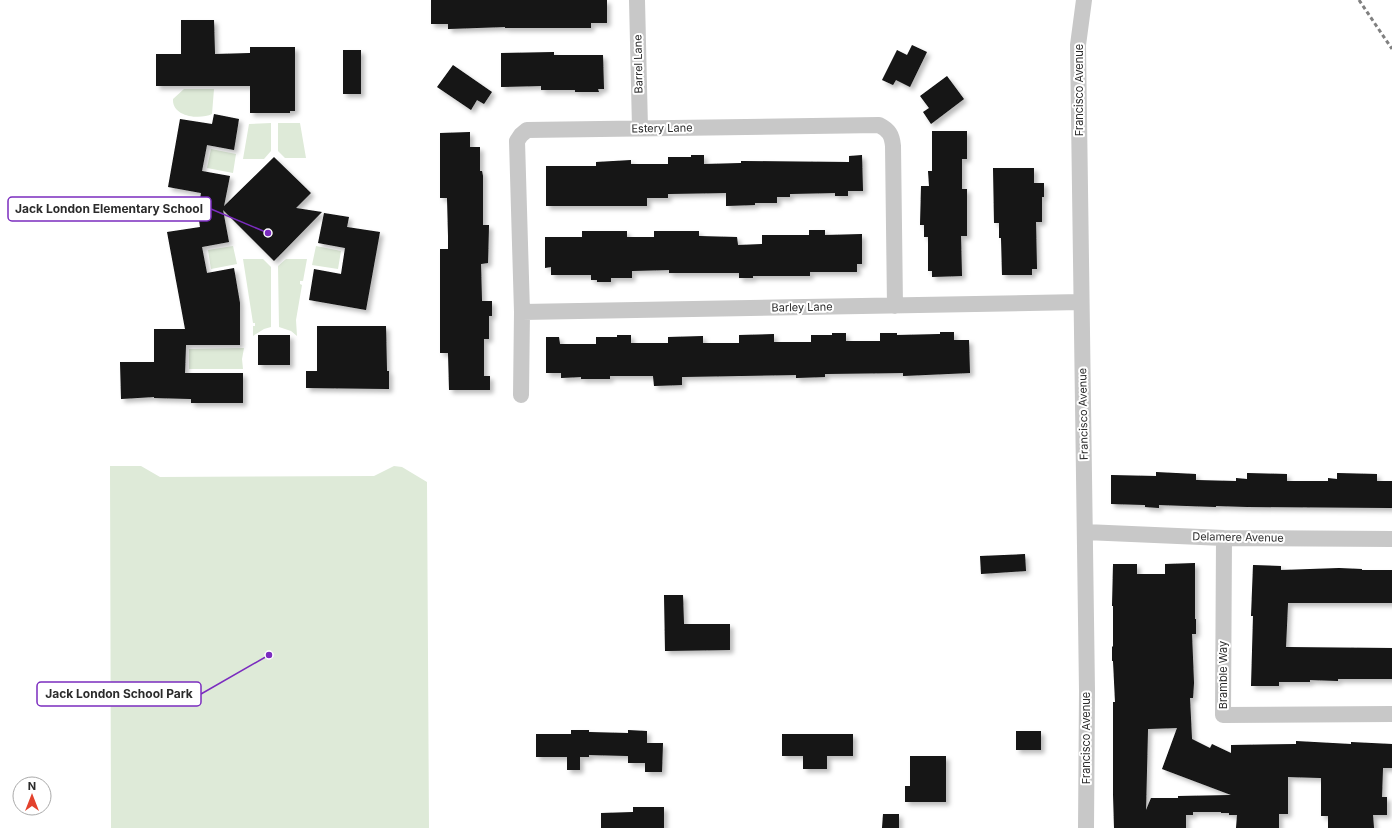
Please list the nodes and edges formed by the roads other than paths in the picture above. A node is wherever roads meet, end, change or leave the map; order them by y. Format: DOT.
graph roads {
  1 [pos="637,0"];
  2 [pos="1084,0"];
  3 [pos="640,128"];
  4 [pos="1081,302"];
  5 [pos="895,306"];
  6 [pos="522,312"];
  7 [pos="521,395"];
  8 [pos="1085,532"];
  9 [pos="1224,538"];
  10 [pos="1392,539"];
  11 [pos="1392,714"];
  12 [pos="1086,828"];
  1 -- 3 [label="street, Barrel Lane"];
  2 -- 4 [label="street, Francisco Avenue"];
  3 -- 5 [label="street, Estery Lane"];
  3 -- 6 [label="street, Estery Lane"];
  4 -- 5 [label="street, Barley Lane"];
  4 -- 8 [label="street, Francisco Avenue"];
  5 -- 6 [label="street, Barley Lane"];
  6 -- 7 [label="street, Estery Lane"];
  8 -- 9 [label="street, Delamere Avenue"];
  8 -- 12 [label="street, Francisco Avenue"];
  9 -- 10 [label="street, Delamere Avenue"];
  9 -- 11 [label="street, Bramble Way"];
}
